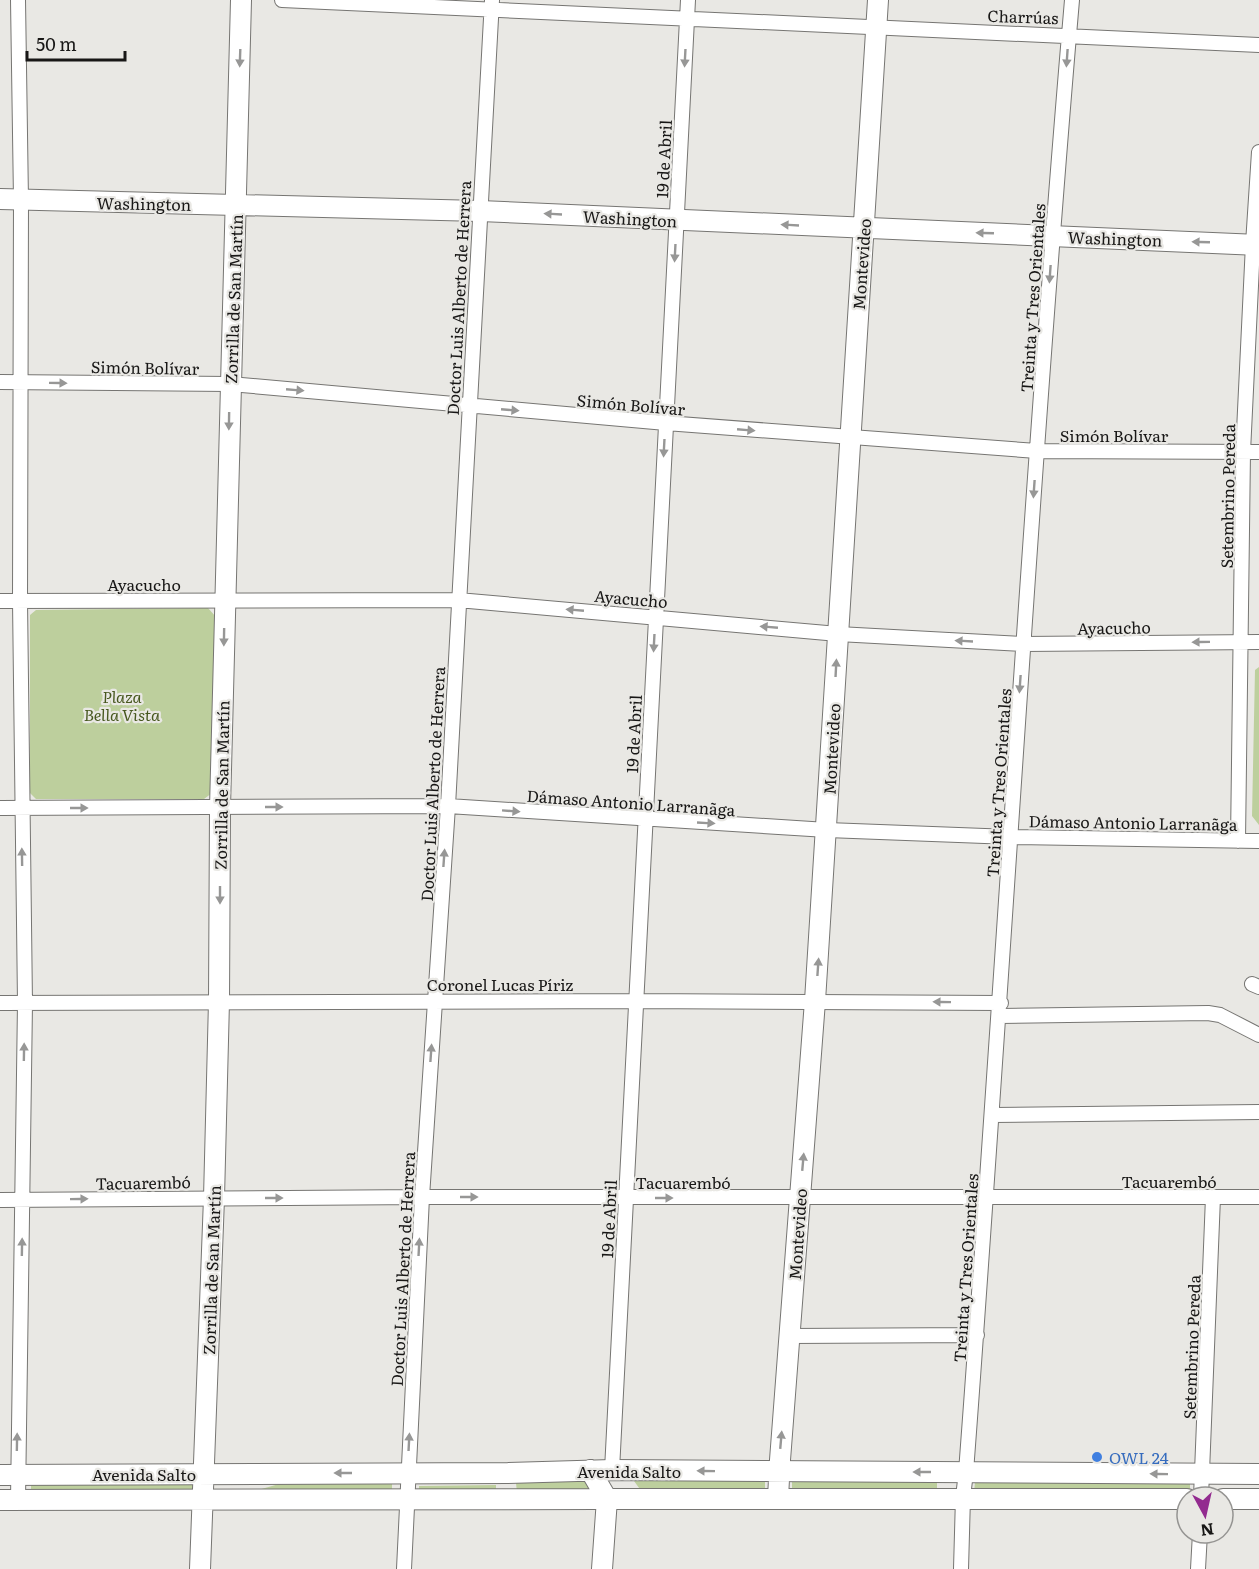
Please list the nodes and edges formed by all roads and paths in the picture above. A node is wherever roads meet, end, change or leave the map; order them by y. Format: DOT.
graph roads {
  1 [pos="18,0"];
  2 [pos="241,0"];
  3 [pos="282,0"];
  4 [pos="688,0"];
  5 [pos="878,0"];
  6 [pos="1072,0"];
  7 [pos="491,5"];
  8 [pos="687,19"];
  9 [pos="876,27"];
  10 [pos="1069,35"];
  11 [pos="1259,45"];
  12 [pos="1259,152"];
  13 [pos="0,199"];
  14 [pos="21,200"];
  15 [pos="236,205"];
  16 [pos="480,211"];
  17 [pos="676,220"];
  18 [pos="863,228"];
  19 [pos="1053,236"];
  20 [pos="1256,244"];
  21 [pos="0,382"];
  22 [pos="20,382"];
  23 [pos="230,384"];
  24 [pos="468,406"];
  25 [pos="666,423"];
  26 [pos="849,438"];
  27 [pos="1037,451"];
  28 [pos="1243,452"];
  29 [pos="1259,452"];
  30 [pos="225,600"];
  31 [pos="458,600"];
  32 [pos="0,601"];
  33 [pos="20,601"];
  34 [pos="655,616"];
  35 [pos="838,634"];
  36 [pos="1242,642"];
  37 [pos="1259,642"];
  38 [pos="1023,644"];
  39 [pos="448,806"];
  40 [pos="0,808"];
  41 [pos="22,808"];
  42 [pos="220,808"];
  43 [pos="646,820"];
  44 [pos="827,830"];
  45 [pos="1011,837"];
  46 [pos="1238,841"];
  47 [pos="1259,841"];
  48 [pos="636,1000"];
  49 [pos="219,1001"];
  50 [pos="435,1001"];
  51 [pos="815,1001"];
  52 [pos="0,1003"];
  53 [pos="25,1003"];
  54 [pos="1000,1009"];
  55 [pos="1259,1035"];
  56 [pos="1259,1112"];
  57 [pos="993,1115"];
  58 [pos="422,1197"];
  59 [pos="800,1197"];
  60 [pos="1213,1197"];
  61 [pos="1259,1197"];
  62 [pos="214,1198"];
  63 [pos="626,1198"];
  64 [pos="987,1198"];
  65 [pos="0,1200"];
  66 [pos="23,1200"];
  67 [pos="976,1335"];
  68 [pos="790,1336"];
  69 [pos="590,1470"];
  70 [pos="612,1470"];
  71 [pos="779,1471"];
  72 [pos="966,1472"];
  73 [pos="408,1473"];
  74 [pos="508,1473"];
  75 [pos="204,1474"];
  76 [pos="1259,1474"];
  77 [pos="8,1475"];
  78 [pos="1202,1475"];
  79 [pos="1202,1485"];
  80 [pos="963,1497"];
  81 [pos="632,1498"];
  82 [pos="778,1498"];
  83 [pos="607,1499"];
  84 [pos="1175,1499"];
  85 [pos="1235,1499"];
  86 [pos="1259,1499"];
  87 [pos="9,1500"];
  88 [pos="203,1501"];
  89 [pos="407,1501"];
  90 [pos="506,1501"];
  91 [pos="1199,1545"];
  92 [pos="200,1569"];
  93 [pos="404,1569"];
  94 [pos="602,1569"];
  95 [pos="961,1569"];
  96 [pos="1198,1569"];
  1 -- 14 [label="street"];
  2 -- 15 [label="street, Zorrilla de San Martín, one-way"];
  3 -- 7 [label="street, Charrúas"];
  4 -- 8 [label="street, 19 de Abril"];
  5 -- 9 [label="street, Montevideo"];
  6 -- 10 [label="street, Treinta y Tres Orientales"];
  7 -- 8 [label="street, Charrúas"];
  7 -- 16 [label="street, Doctor Luis Alberto de Herrera"];
  8 -- 9 [label="street, Charrúas"];
  8 -- 17 [label="street, 19 de Abril, one-way"];
  9 -- 10 [label="street, Charrúas"];
  9 -- 18 [label="street, Montevideo"];
  10 -- 11 [label="street, Charrúas"];
  10 -- 19 [label="street, Treinta y Tres Orientales, one-way"];
  12 -- 20 [label="street, Setembrino Pereda"];
  13 -- 14 [label="street, Washington"];
  14 -- 15 [label="street, Washington"];
  14 -- 22 [label="street"];
  15 -- 16 [label="street, Washington"];
  15 -- 23 [label="street, Zorrilla de San Martín"];
  17 -- 16 [label="street, Washington, one-way"];
  16 -- 24 [label="street, Doctor Luis Alberto de Herrera"];
  18 -- 17 [label="street, Washington, one-way"];
  17 -- 25 [label="street, 19 de Abril, one-way"];
  19 -- 18 [label="street, Washington, one-way"];
  18 -- 26 [label="street, Montevideo"];
  20 -- 19 [label="street, Washington, one-way"];
  19 -- 27 [label="street, Treinta y Tres Orientales, one-way"];
  20 -- 28 [label="street, Setembrino Pereda"];
  21 -- 22 [label="street, Simón Bolívar"];
  22 -- 23 [label="street, Simón Bolívar, one-way"];
  22 -- 33 [label="street"];
  23 -- 24 [label="street, Simón Bolívar, one-way"];
  23 -- 30 [label="street, Zorrilla de San Martín, one-way"];
  24 -- 25 [label="street, Simón Bolívar, one-way"];
  24 -- 31 [label="street, Doctor Luis Alberto de Herrera"];
  25 -- 26 [label="street, Simón Bolívar, one-way"];
  25 -- 34 [label="street, 19 de Abril, one-way"];
  26 -- 27 [label="street, Simón Bolívar"];
  26 -- 35 [label="street, Montevideo"];
  27 -- 28 [label="street, Simón Bolívar"];
  27 -- 38 [label="street, Treinta y Tres Orientales, one-way"];
  28 -- 29 [label="street, Simón Bolívar"];
  28 -- 36 [label="street, Setembrino Pereda"];
  30 -- 31 [label="street, Ayacucho"];
  30 -- 33 [label="street, Ayacucho"];
  30 -- 42 [label="street, Zorrilla de San Martín, one-way"];
  34 -- 31 [label="street, Ayacucho, one-way"];
  31 -- 39 [label="street, Doctor Luis Alberto de Herrera"];
  32 -- 33 [label="street, Ayacucho"];
  33 -- 41 [label="street"];
  35 -- 34 [label="street, Ayacucho, one-way"];
  34 -- 43 [label="street, 19 de Abril, one-way"];
  38 -- 35 [label="street, Ayacucho, one-way"];
  44 -- 35 [label="street, Montevideo, one-way"];
  36 -- 37 [label="street, Ayacucho"];
  36 -- 38 [label="street, Ayacucho, one-way"];
  36 -- 46 [label="street, Setembrino Pereda"];
  38 -- 45 [label="street, Treinta y Tres Orientales, one-way"];
  42 -- 39 [label="street, Dámaso Antonio Larranãga, one-way"];
  39 -- 43 [label="street, Dámaso Antonio Larranãga, one-way"];
  50 -- 39 [label="street, Doctor Luis Alberto de Herrera, one-way"];
  40 -- 41 [label="street, Dámaso Antonio Larranãga"];
  41 -- 42 [label="street, Dámaso Antonio Larranãga, one-way"];
  53 -- 41 [label="street, one-way"];
  42 -- 49 [label="street, Zorrilla de San Martín, one-way"];
  43 -- 44 [label="street, Dámaso Antonio Larranãga, one-way"];
  43 -- 48 [label="street, 19 de Abril"];
  44 -- 45 [label="street, Dámaso Antonio Larranãga"];
  51 -- 44 [label="street, Montevideo, one-way"];
  45 -- 46 [label="street, Dámaso Antonio Larranãga"];
  45 -- 54 [label="street, Treinta y Tres Orientales"];
  46 -- 47 [label="street, Dámaso Antonio Larranãga"];
  48 -- 50 [label="street, Coronel Lucas Píriz"];
  48 -- 51 [label="street, Coronel Lucas Píriz"];
  48 -- 63 [label="street, 19 de Abril"];
  49 -- 50 [label="street, Coronel Lucas Píriz"];
  49 -- 53 [label="street, Coronel Lucas Píriz"];
  49 -- 62 [label="street, Zorrilla de San Martín"];
  58 -- 50 [label="street, Doctor Luis Alberto de Herrera, one-way"];
  54 -- 51 [label="street, Coronel Lucas Píriz, one-way"];
  59 -- 51 [label="street, Montevideo, one-way"];
  52 -- 53 [label="street, Coronel Lucas Píriz"];
  66 -- 53 [label="street, one-way"];
  54 -- 55 [label="street, Coronel Lucas Píriz"];
  54 -- 57 [label="street, Treinta y Tres Orientales"];
  56 -- 57 [label="street"];
  57 -- 64 [label="street, Treinta y Tres Orientales"];
  62 -- 58 [label="street, Tacuarembó, one-way"];
  58 -- 63 [label="street, Tacuarembó, one-way"];
  73 -- 58 [label="street, Doctor Luis Alberto de Herrera, one-way"];
  63 -- 59 [label="street, Tacuarembó, one-way"];
  59 -- 64 [label="street, Tacuarembó"];
  59 -- 68 [label="street, Montevideo"];
  60 -- 61 [label="street, Tacuarembó"];
  60 -- 64 [label="street, Tacuarembó"];
  60 -- 78 [label="street, Setembrino Pereda"];
  66 -- 62 [label="street, Tacuarembó, one-way"];
  62 -- 75 [label="street, Zorrilla de San Martín"];
  63 -- 70 [label="street, 19 de Abril"];
  64 -- 67 [label="street, Treinta y Tres Orientales"];
  65 -- 66 [label="street, Tacuarembó"];
  77 -- 66 [label="street, one-way"];
  67 -- 68 [label="street"];
  67 -- 72 [label="street, Treinta y Tres Orientales"];
  71 -- 68 [label="street, Montevideo, one-way"];
  69 -- 70 [label="street, Avenida Salto"];
  69 -- 74 [label="street, Avenida Salto"];
  69 -- 83 [label="street"];
  71 -- 70 [label="street, Avenida Salto, one-way"];
  70 -- 81 [label="street"];
  72 -- 71 [label="street, Avenida Salto, one-way"];
  71 -- 82 [label="street, Montevideo"];
  78 -- 72 [label="street, Avenida Salto, one-way"];
  72 -- 80 [label="street, Treinta y Tres Orientales"];
  73 -- 74 [label="street, Avenida Salto"];
  73 -- 75 [label="street, Avenida Salto, one-way"];
  73 -- 89 [label="street, Doctor Luis Alberto de Herrera"];
  74 -- 90 [label="street"];
  75 -- 77 [label="street, Avenida Salto"];
  75 -- 88 [label="street, Zorrilla de San Martín"];
  76 -- 78 [label="street, Avenida Salto"];
  77 -- 87 [label="street"];
  78 -- 79 [label="street, Setembrino Pereda"];
  80 -- 82 [label="street, Avenida Salto"];
  80 -- 84 [label="street, Avenida Salto"];
  80 -- 95 [label="street, Treinta y Tres Orientales"];
  81 -- 82 [label="street, Avenida Salto"];
  81 -- 83 [label="street, Avenida Salto"];
  83 -- 90 [label="street, Avenida Salto"];
  83 -- 94 [label="street"];
  85 -- 86 [label="street"];
  87 -- 88 [label="street, Avenida Salto"];
  88 -- 89 [label="street, Avenida Salto"];
  88 -- 92 [label="street, Zorrilla de San Martín"];
  89 -- 90 [label="street, Avenida Salto"];
  89 -- 93 [label="street, Doctor Luis Alberto de Herrera"];
  91 -- 96 [label="street"];
}
